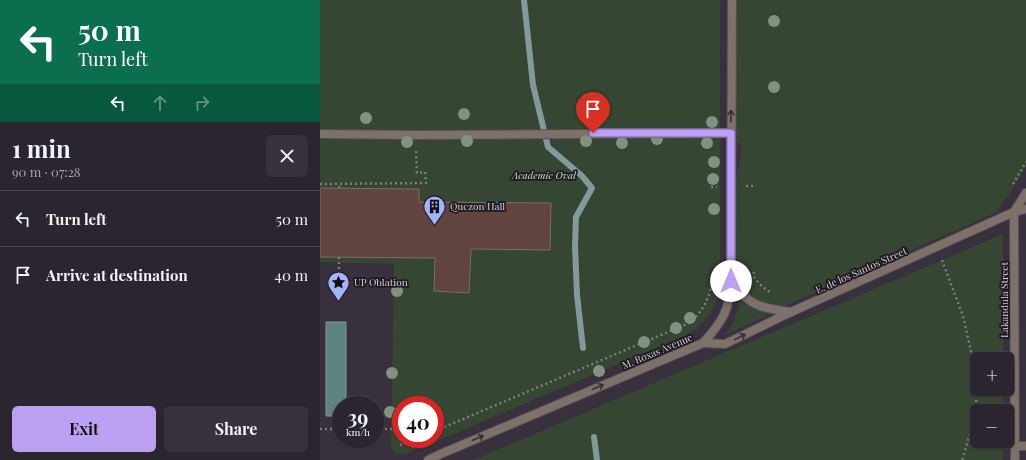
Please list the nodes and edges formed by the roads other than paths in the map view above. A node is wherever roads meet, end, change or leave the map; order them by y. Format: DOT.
graph roads {
  1 [pos="732,0"];
  2 [pos="731,133"];
  3 [pos="320,134"];
  4 [pos="1026,193"];
  5 [pos="1026,209"];
  6 [pos="1014,212"];
  7 [pos="731,281"];
  8 [pos="791,312"];
  9 [pos="703,343"];
  10 [pos="1015,446"];
  11 [pos="1026,446"];
  12 [pos="428,460"];
  13 [pos="1015,460"];
  2 -- 1 [label="street, M. Roxas Avenue, one-way"];
  2 -- 3 [label="street"];
  2 -- 7 [label="street, M. Roxas Avenue"];
  4 -- 6 [label="street"];
  5 -- 6 [label="street, E. de los Santos Street"];
  6 -- 8 [label="street, E. de los Santos Street"];
  6 -- 10 [label="street, Lakandula Street"];
  7 -- 8 [label="street"];
  7 -- 9 [label="street, M. Roxas Avenue"];
  9 -- 8 [label="street, E. de los Santos Street, one-way"];
  12 -- 9 [label="street, M. Roxas Avenue, one-way"];
  10 -- 11 [label="street"];
  10 -- 13 [label="street, Lakandula Street"];
}
